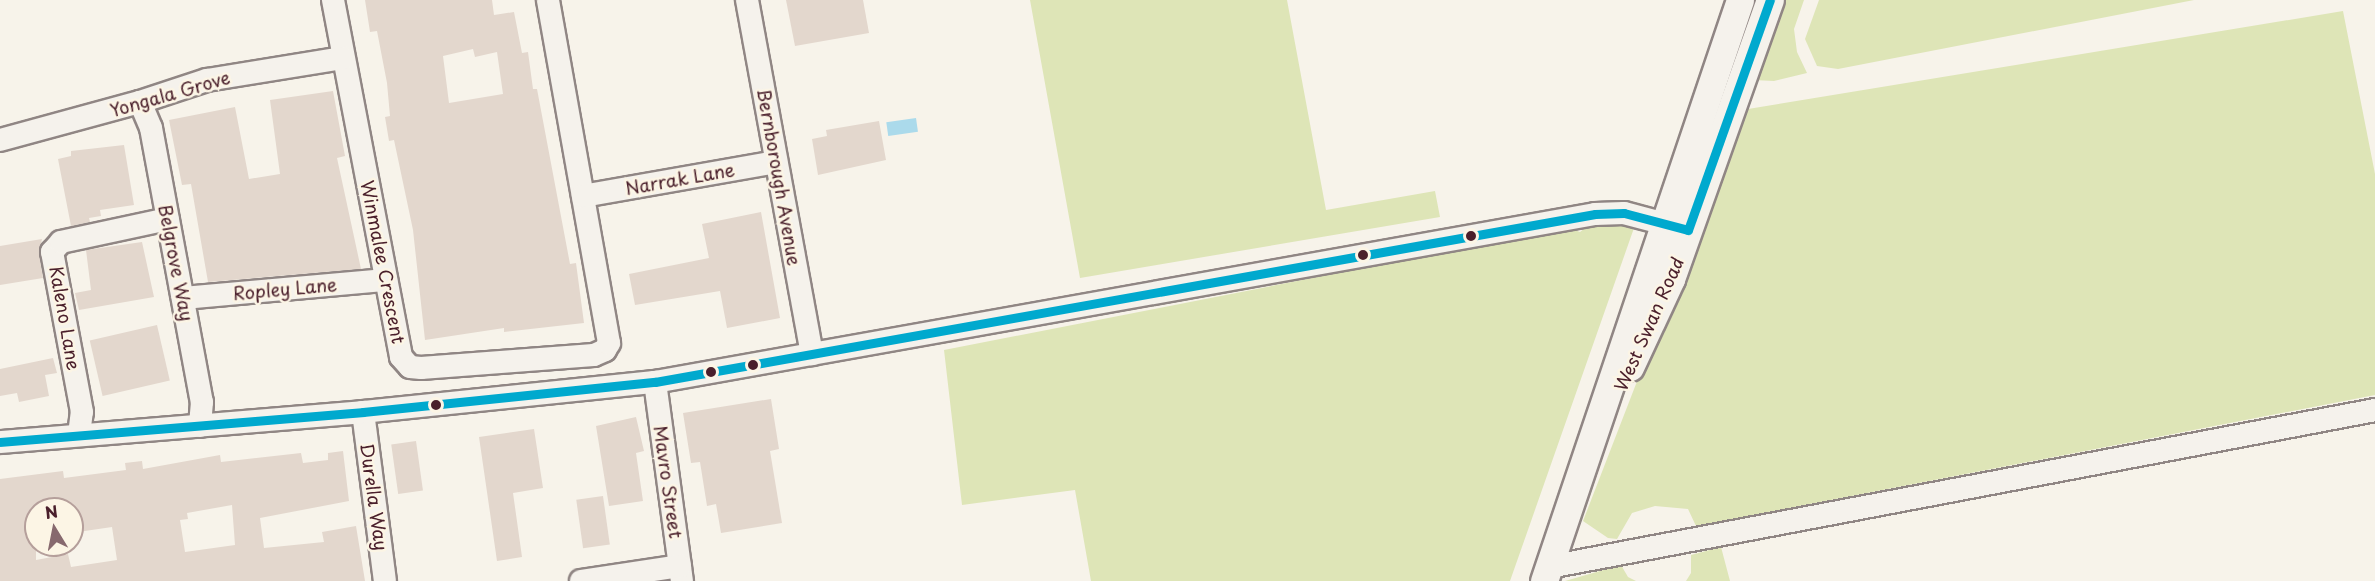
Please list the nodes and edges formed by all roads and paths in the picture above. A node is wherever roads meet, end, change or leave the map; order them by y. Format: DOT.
graph roads {
  1 [pos="333,0"];
  2 [pos="548,0"];
  3 [pos="747,0"];
  4 [pos="1740,0"];
  5 [pos="1770,0"];
  6 [pos="343,58"];
  7 [pos="140,102"];
  8 [pos="0,140"];
  9 [pos="777,162"];
  10 [pos="583,196"];
  11 [pos="168,219"];
  12 [pos="1675,226"];
  13 [pos="386,280"];
  14 [pos="183,298"];
  15 [pos="812,354"];
  16 [pos="655,382"];
  17 [pos="2375,410"];
  18 [pos="363,412"];
  19 [pos="200,426"];
  20 [pos="79,435"];
  21 [pos="0,442"];
  22 [pos="681,573"];
  23 [pos="1547,574"];
  24 [pos="385,581"];
  25 [pos="581,581"];
  1 -- 6 [label="street, Winmalee Crescent"];
  2 -- 10 [label="street, Winmalee Crescent"];
  3 -- 9 [label="street, Bernborough Avenue"];
  4 -- 12 [label="main road, West Swan Road"];
  5 -- 12 [label="main road, West Swan Road"];
  6 -- 7 [label="street, Yongala Grove"];
  6 -- 13 [label="street, Winmalee Crescent"];
  7 -- 8 [label="street, Yongala Grove"];
  7 -- 11 [label="street, Belgrove Way"];
  9 -- 10 [label="street, Narrak Lane"];
  9 -- 15 [label="street, Bernborough Avenue"];
  10 -- 13 [label="street, Winmalee Crescent"];
  11 -- 14 [label="street, Belgrove Way"];
  11 -- 20 [label="street, Kaleno Lane"];
  12 -- 15 [label="street"];
  12 -- 23 [label="main road, West Swan Road"];
  13 -- 14 [label="street, Ropley Lane"];
  14 -- 19 [label="street, Belgrove Way"];
  15 -- 16 [label="street"];
  16 -- 18 [label="street"];
  16 -- 22 [label="street, Mavro Street"];
  17 -- 23 [label="street"];
  18 -- 19 [label="street"];
  18 -- 24 [label="street, Durella Way"];
  19 -- 20 [label="street"];
  20 -- 21 [label="street"];
  22 -- 25 [label="street"];
}
